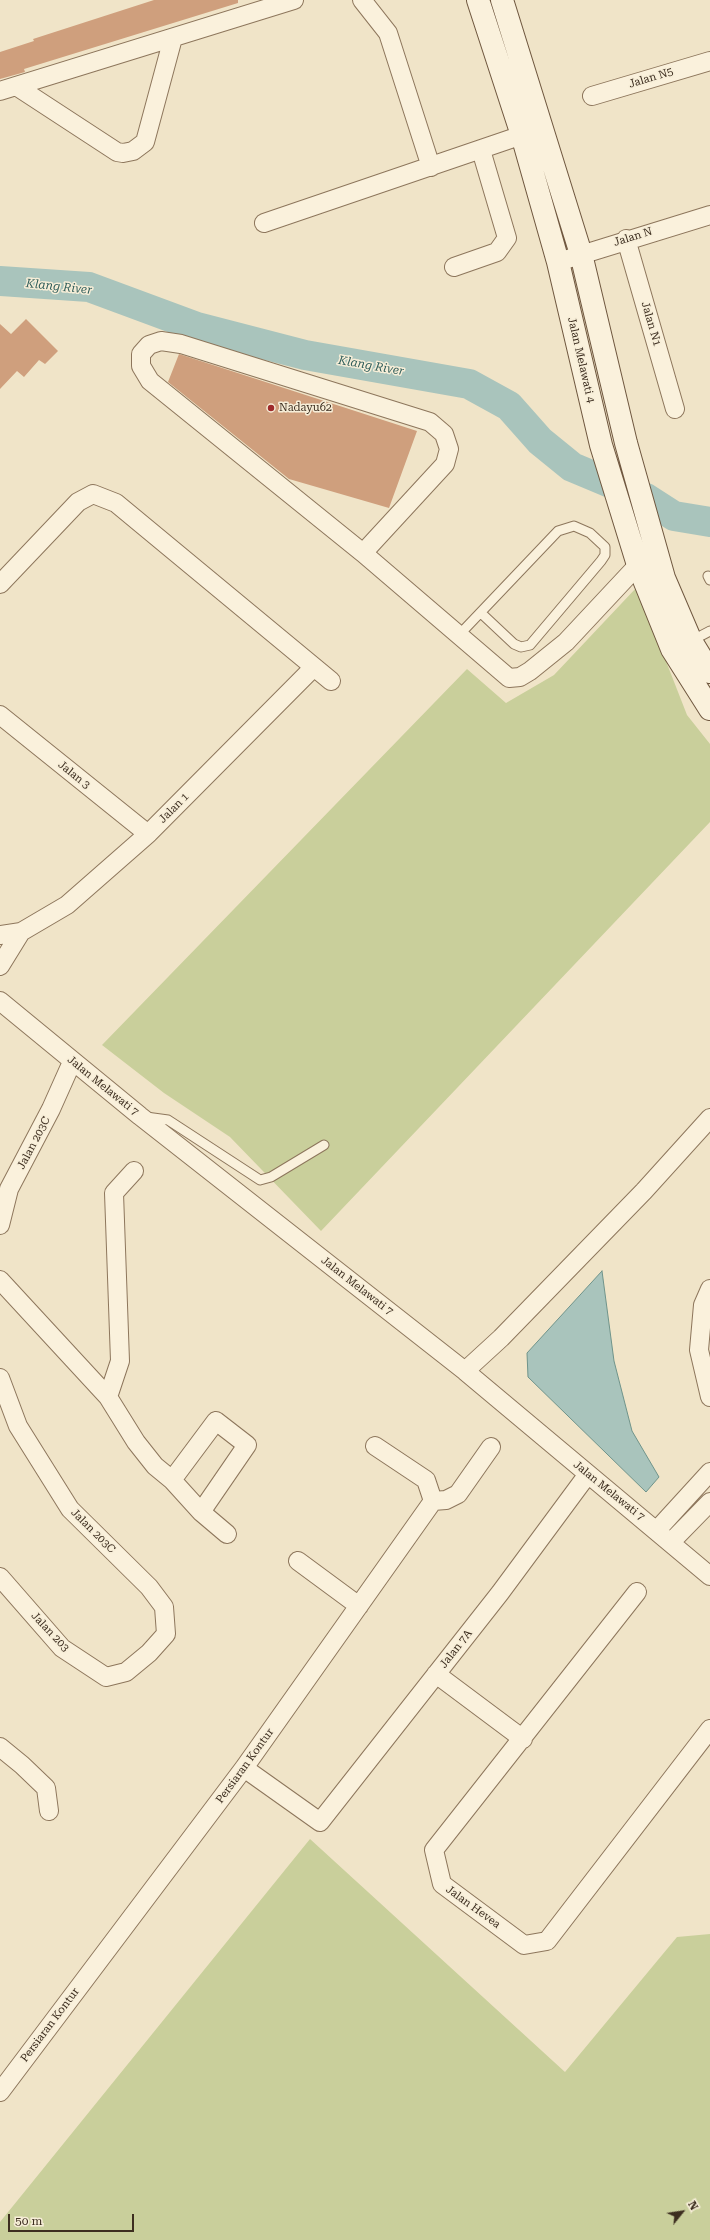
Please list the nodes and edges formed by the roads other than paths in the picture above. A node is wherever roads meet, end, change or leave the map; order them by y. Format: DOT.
graph roads {
  1 [pos="294,0"];
  2 [pos="362,0"];
  3 [pos="478,0"];
  4 [pos="502,0"];
  5 [pos="173,38"];
  6 [pos="710,60"];
  7 [pos="8,88"];
  8 [pos="592,96"];
  9 [pos="542,128"];
  10 [pos="522,135"];
  11 [pos="481,150"];
  12 [pos="431,167"];
  13 [pos="710,215"];
  14 [pos="264,223"];
  15 [pos="626,239"];
  16 [pos="581,254"];
  17 [pos="558,262"];
  18 [pos="454,266"];
  19 [pos="675,409"];
  20 [pos="363,553"];
  21 [pos="638,565"];
  22 [pos="0,584"];
  23 [pos="481,613"];
  24 [pos="710,630"];
  25 [pos="459,635"];
  26 [pos="691,641"];
  27 [pos="314,667"];
  28 [pos="710,672"];
  29 [pos="331,681"];
  30 [pos="710,709"];
  31 [pos="0,715"];
  32 [pos="148,834"];
  33 [pos="21,932"];
  34 [pos="0,935"];
  35 [pos="0,966"];
  36 [pos="0,1001"];
  37 [pos="72,1062"];
  38 [pos="140,1116"];
  39 [pos="710,1118"];
  40 [pos="324,1145"];
  41 [pos="134,1171"];
  42 [pos="0,1225"];
  43 [pos="0,1280"];
  44 [pos="710,1288"];
  45 [pos="465,1371"];
  46 [pos="0,1378"];
  47 [pos="108,1397"];
  48 [pos="710,1397"];
  49 [pos="375,1446"];
  50 [pos="491,1447"];
  51 [pos="710,1472"];
  52 [pos="588,1474"];
  53 [pos="172,1480"];
  54 [pos="433,1501"];
  55 [pos="710,1502"];
  56 [pos="202,1512"];
  57 [pos="657,1530"];
  58 [pos="227,1534"];
  59 [pos="671,1542"];
  60 [pos="298,1561"];
  61 [pos="710,1576"];
  62 [pos="0,1577"];
  63 [pos="637,1592"];
  64 [pos="359,1606"];
  65 [pos="149,1653"];
  66 [pos="436,1674"];
  67 [pos="710,1729"];
  68 [pos="523,1739"];
  69 [pos="0,1747"];
  70 [pos="244,1768"];
  71 [pos="49,1811"];
  72 [pos="0,2092"];
  1 -- 5 [label="street"];
  2 -- 12 [label="street"];
  3 -- 10 [label="street, Jalan Melawati 4"];
  4 -- 9 [label="street"];
  5 -- 7 [label="street"];
  5 -- 7 [label="street"];
  6 -- 8 [label="street, Jalan N5"];
  9 -- 10 [label="street"];
  9 -- 16 [label="street"];
  10 -- 11 [label="street"];
  10 -- 17 [label="street, Jalan Melawati 4"];
  11 -- 12 [label="street"];
  11 -- 18 [label="street"];
  12 -- 14 [label="street"];
  13 -- 15 [label="street, Jalan N"];
  15 -- 16 [label="street, Jalan N"];
  15 -- 19 [label="street, Jalan N1"];
  16 -- 17 [label="street, Jalan N"];
  16 -- 26 [label="street"];
  17 -- 21 [label="street, Jalan Melawati 4"];
  20 -- 20 [label="street"];
  20 -- 25 [label="street"];
  21 -- 25 [label="street"];
  21 -- 30 [label="street, Jalan Melawati 4"];
  22 -- 27 [label="street"];
  23 -- 23 [label="lane"];
  23 -- 25 [label="lane"];
  24 -- 26 [label="lane"];
  26 -- 28 [label="street"];
  27 -- 29 [label="street"];
  27 -- 32 [label="street, Jalan 1"];
  31 -- 32 [label="street, Jalan 3"];
  32 -- 33 [label="street, Jalan 1"];
  33 -- 34 [label="street"];
  33 -- 35 [label="street"];
  36 -- 37 [label="street, Jalan Melawati 7"];
  37 -- 38 [label="street, Jalan Melawati 7"];
  37 -- 42 [label="street, Jalan 203C"];
  38 -- 40 [label="lane"];
  38 -- 45 [label="street, Jalan Melawati 7"];
  39 -- 45 [label="street"];
  41 -- 47 [label="street"];
  43 -- 47 [label="street"];
  44 -- 48 [label="street"];
  45 -- 52 [label="street, Jalan Melawati 7"];
  46 -- 65 [label="street, Jalan 203C"];
  47 -- 53 [label="street"];
  49 -- 54 [label="street"];
  50 -- 54 [label="street"];
  51 -- 57 [label="street"];
  52 -- 57 [label="street, Jalan Melawati 7"];
  52 -- 66 [label="street, Jalan 7A"];
  53 -- 56 [label="street"];
  53 -- 56 [label="street"];
  54 -- 64 [label="street, Persiaran Kontur"];
  55 -- 59 [label="street"];
  56 -- 58 [label="street"];
  57 -- 59 [label="street, Jalan Melawati 7"];
  59 -- 61 [label="street, Jalan Melawati 7"];
  60 -- 64 [label="street"];
  62 -- 65 [label="street, Jalan 203"];
  63 -- 68 [label="street, Jalan Hevea"];
  64 -- 70 [label="street, Persiaran Kontur"];
  66 -- 68 [label="street"];
  66 -- 70 [label="street, Jalan 7A"];
  67 -- 68 [label="street, Jalan Hevea"];
  69 -- 71 [label="street"];
  70 -- 72 [label="street, Persiaran Kontur"];
}
